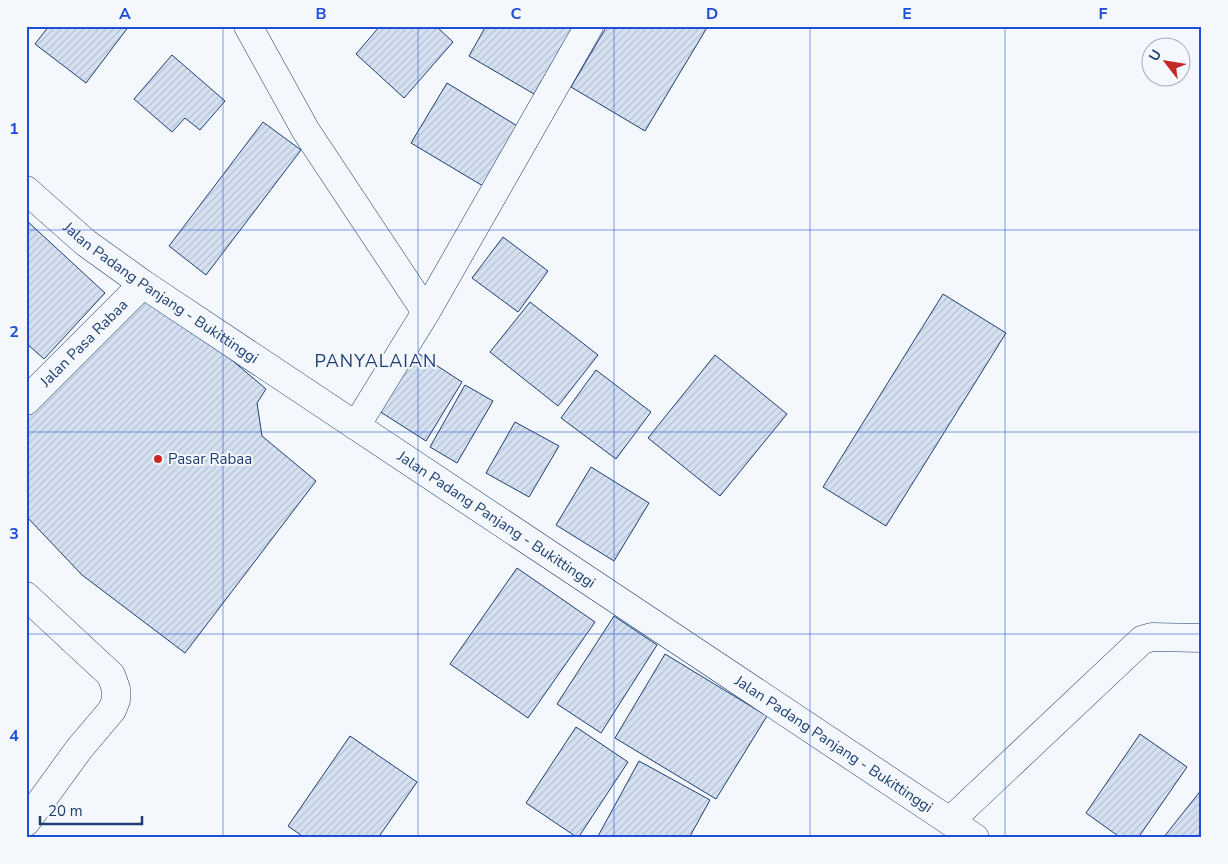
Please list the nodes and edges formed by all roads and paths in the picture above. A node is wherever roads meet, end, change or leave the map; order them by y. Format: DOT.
graph roads {
  1 [pos="248,26"];
  2 [pos="589,26"];
  3 [pos="26,190"];
  4 [pos="143,284"];
  5 [pos="426,312"];
  6 [pos="26,401"];
  7 [pos="356,426"];
  8 [pos="26,596"];
  9 [pos="1202,638"];
  10 [pos="950,821"];
  11 [pos="26,822"];
  12 [pos="974,838"];
  1 -- 5 [label="main road"];
  2 -- 5 [label="main road"];
  3 -- 4 [label="main road, Jalan Padang Panjang - Bukittinggi"];
  4 -- 6 [label="main road, Jalan Pasa Rabaa"];
  4 -- 7 [label="main road, Jalan Padang Panjang - Bukittinggi"];
  5 -- 7 [label="main road"];
  7 -- 10 [label="main road, Jalan Padang Panjang - Bukittinggi"];
  8 -- 11 [label="main road"];
  9 -- 10 [label="main road"];
  10 -- 12 [label="main road, Jalan Padang Panjang - Bukittinggi"];
}
